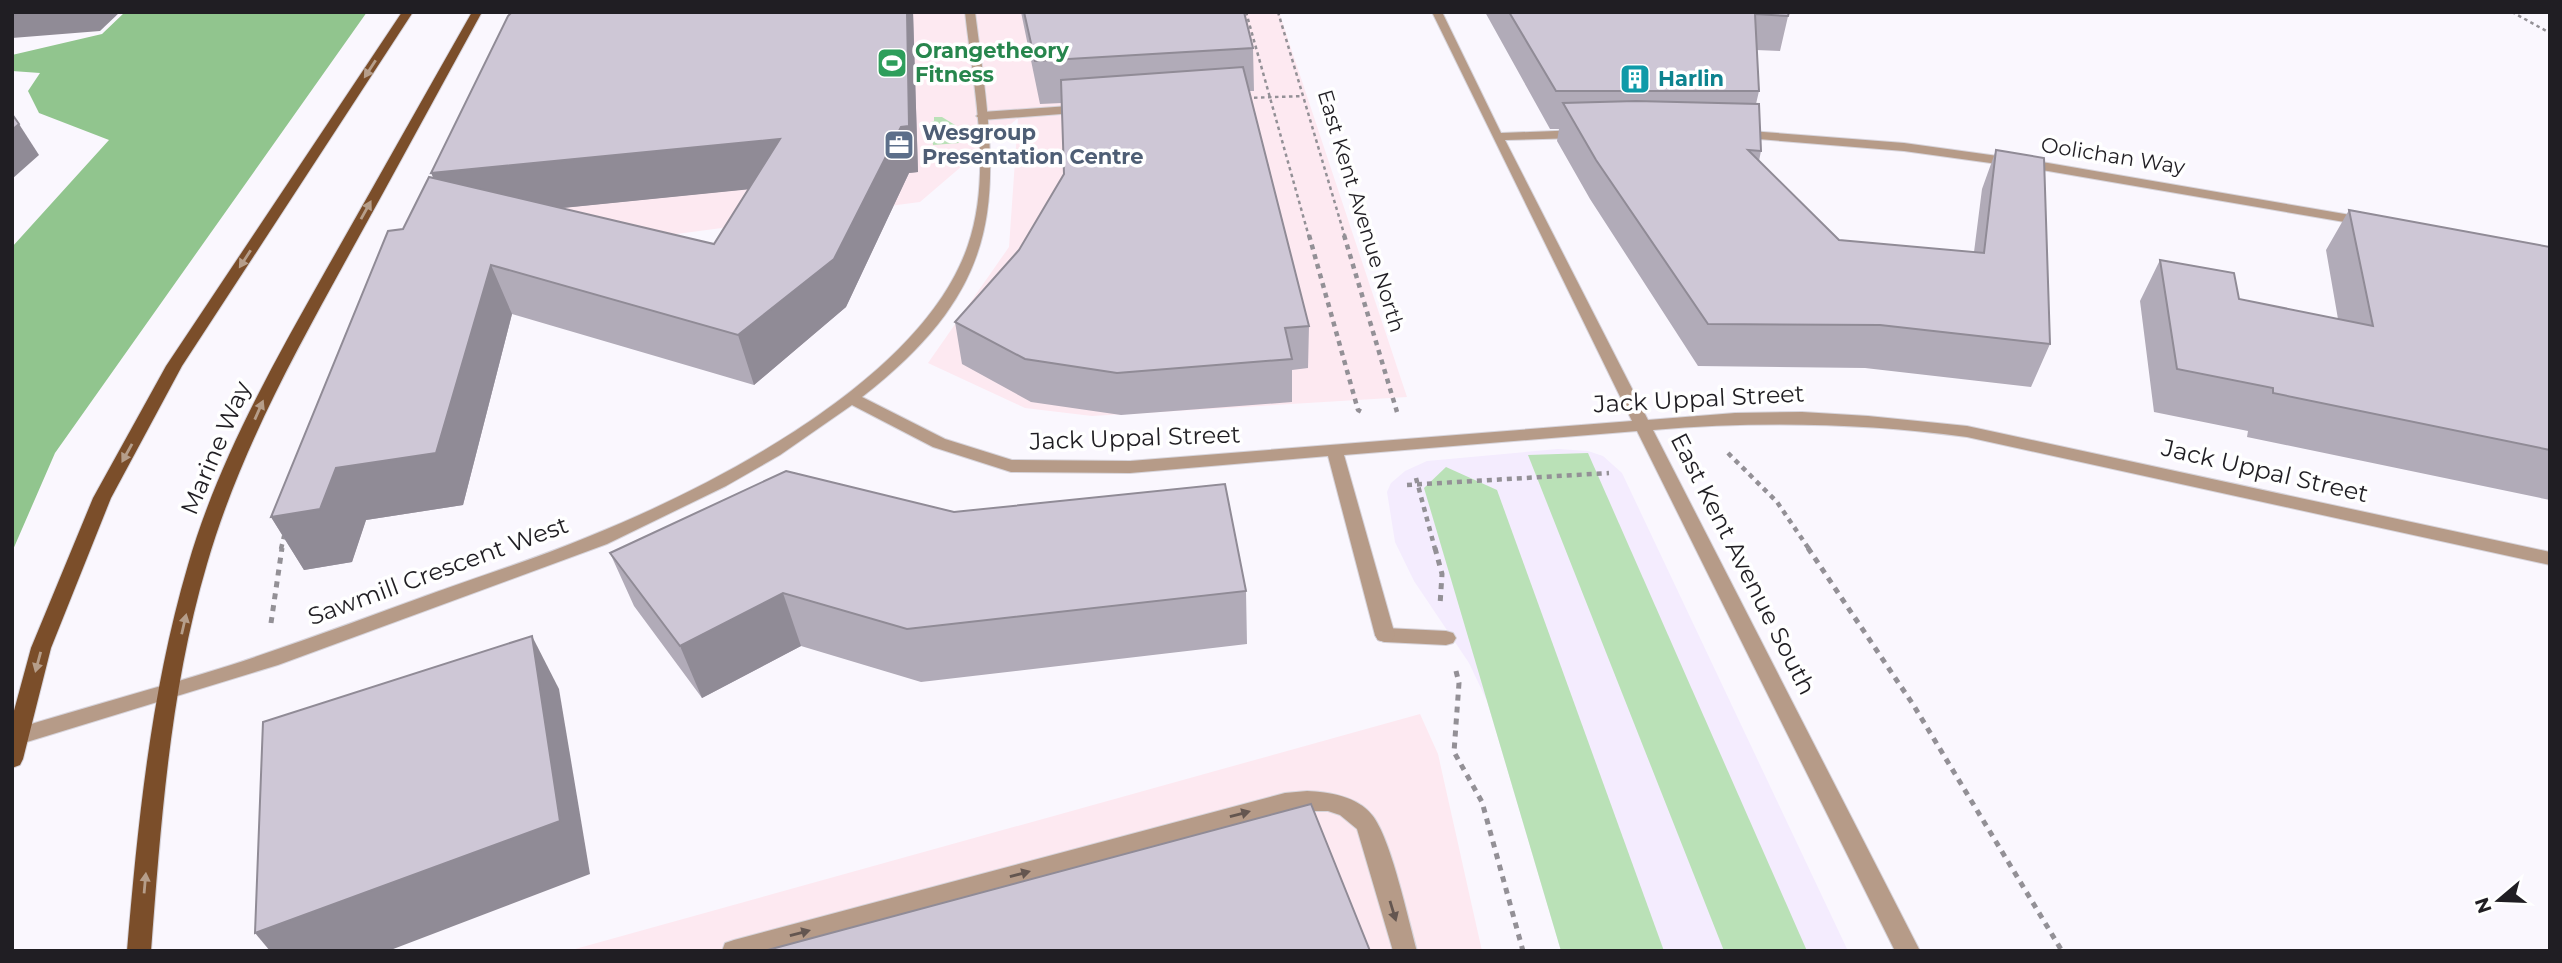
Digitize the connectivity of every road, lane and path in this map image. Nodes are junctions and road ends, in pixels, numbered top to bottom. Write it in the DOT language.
graph roads {
  1 [pos="408,12"];
  2 [pos="477,12"];
  3 [pos="970,12"];
  4 [pos="1246,12"];
  5 [pos="1278,12"];
  6 [pos="1437,12"];
  7 [pos="2512,12"];
  8 [pos="2550,33"];
  9 [pos="1303,96"];
  10 [pos="1270,97"];
  11 [pos="1247,98"];
  12 [pos="1098,108"];
  13 [pos="982,116"];
  14 [pos="1589,133"];
  15 [pos="1717,134"];
  16 [pos="1497,136"];
  17 [pos="2377,223"];
  18 [pos="852,399"];
  19 [pos="1368,415"];
  20 [pos="1398,415"];
  21 [pos="1645,427"];
  22 [pos="1335,452"];
  23 [pos="1727,452"];
  24 [pos="1414,468"];
  25 [pos="1609,473"];
  26 [pos="1418,484"];
  27 [pos="1407,485"];
  28 [pos="287,523"];
  29 [pos="2550,559"];
  30 [pos="271,623"];
  31 [pos="1446,638"];
  32 [pos="168,691"];
  33 [pos="17,737"];
  34 [pos="12,759"];
  35 [pos="139,951"];
  36 [pos="734,951"];
  37 [pos="1405,951"];
  38 [pos="1523,951"];
  39 [pos="1908,951"];
  40 [pos="2062,951"];
  1 -- 33 [label="main road, one-way"];
  32 -- 2 [label="main road, Marine Way, one-way"];
  3 -- 13 [label="street, Sawmill Crescent West"];
  4 -- 10 [label="path"];
  5 -- 9 [label="path, East Kent Avenue North"];
  6 -- 16 [label="street, East Kent Avenue South"];
  7 -- 8 [label="path"];
  9 -- 10 [label="path"];
  9 -- 20 [label="path, East Kent Avenue North"];
  10 -- 11 [label="path"];
  10 -- 19 [label="path"];
  12 -- 13 [label="street"];
  13 -- 18 [label="street, Sawmill Crescent West"];
  14 -- 16 [label="street"];
  15 -- 17 [label="street, Oolichan Way"];
  16 -- 21 [label="street, East Kent Avenue South"];
  18 -- 22 [label="street, Jack Uppal Street"];
  18 -- 32 [label="street, Sawmill Crescent West"];
  21 -- 22 [label="street, Jack Uppal Street"];
  21 -- 29 [label="street, Jack Uppal Street"];
  21 -- 39 [label="street, East Kent Avenue South"];
  22 -- 31 [label="street"];
  23 -- 40 [label="path"];
  24 -- 26 [label="path"];
  25 -- 26 [label="path"];
  26 -- 27 [label="path"];
  26 -- 31 [label="path"];
  28 -- 30 [label="path"];
  31 -- 38 [label="path"];
  32 -- 33 [label="street, Sawmill Crescent West"];
  35 -- 32 [label="main road, Marine Way, one-way"];
  33 -- 34 [label="main road"];
  36 -- 37 [label="street, one-way"];
}
